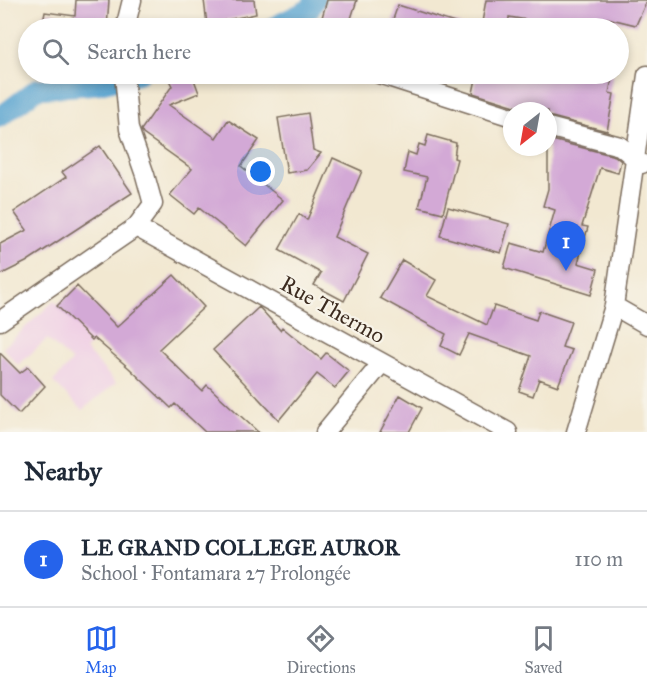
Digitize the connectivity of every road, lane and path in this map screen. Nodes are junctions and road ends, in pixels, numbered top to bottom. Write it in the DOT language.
graph roads {
  1 [pos="132,0"];
  2 [pos="128,18"];
  3 [pos="647,75"];
  4 [pos="125,84"];
  5 [pos="410,84"];
  6 [pos="503,114"];
  7 [pos="557,129"];
  8 [pos="641,164"];
  9 [pos="136,227"];
  10 [pos="614,306"];
  11 [pos="0,321"];
  12 [pos="647,325"];
  13 [pos="381,364"];
  14 [pos="325,432"];
  15 [pos="508,432"];
  16 [pos="576,432"];
  1 -- 2 [label="street"];
  3 -- 8 [label="street"];
  4 -- 9 [label="street"];
  5 -- 6 [label="street"];
  7 -- 8 [label="street"];
  8 -- 10 [label="street"];
  9 -- 11 [label="street"];
  9 -- 13 [label="street, Rue Thermo"];
  10 -- 12 [label="street"];
  10 -- 16 [label="street"];
  13 -- 14 [label="street"];
  13 -- 15 [label="street, Rue Thermo"];
}
